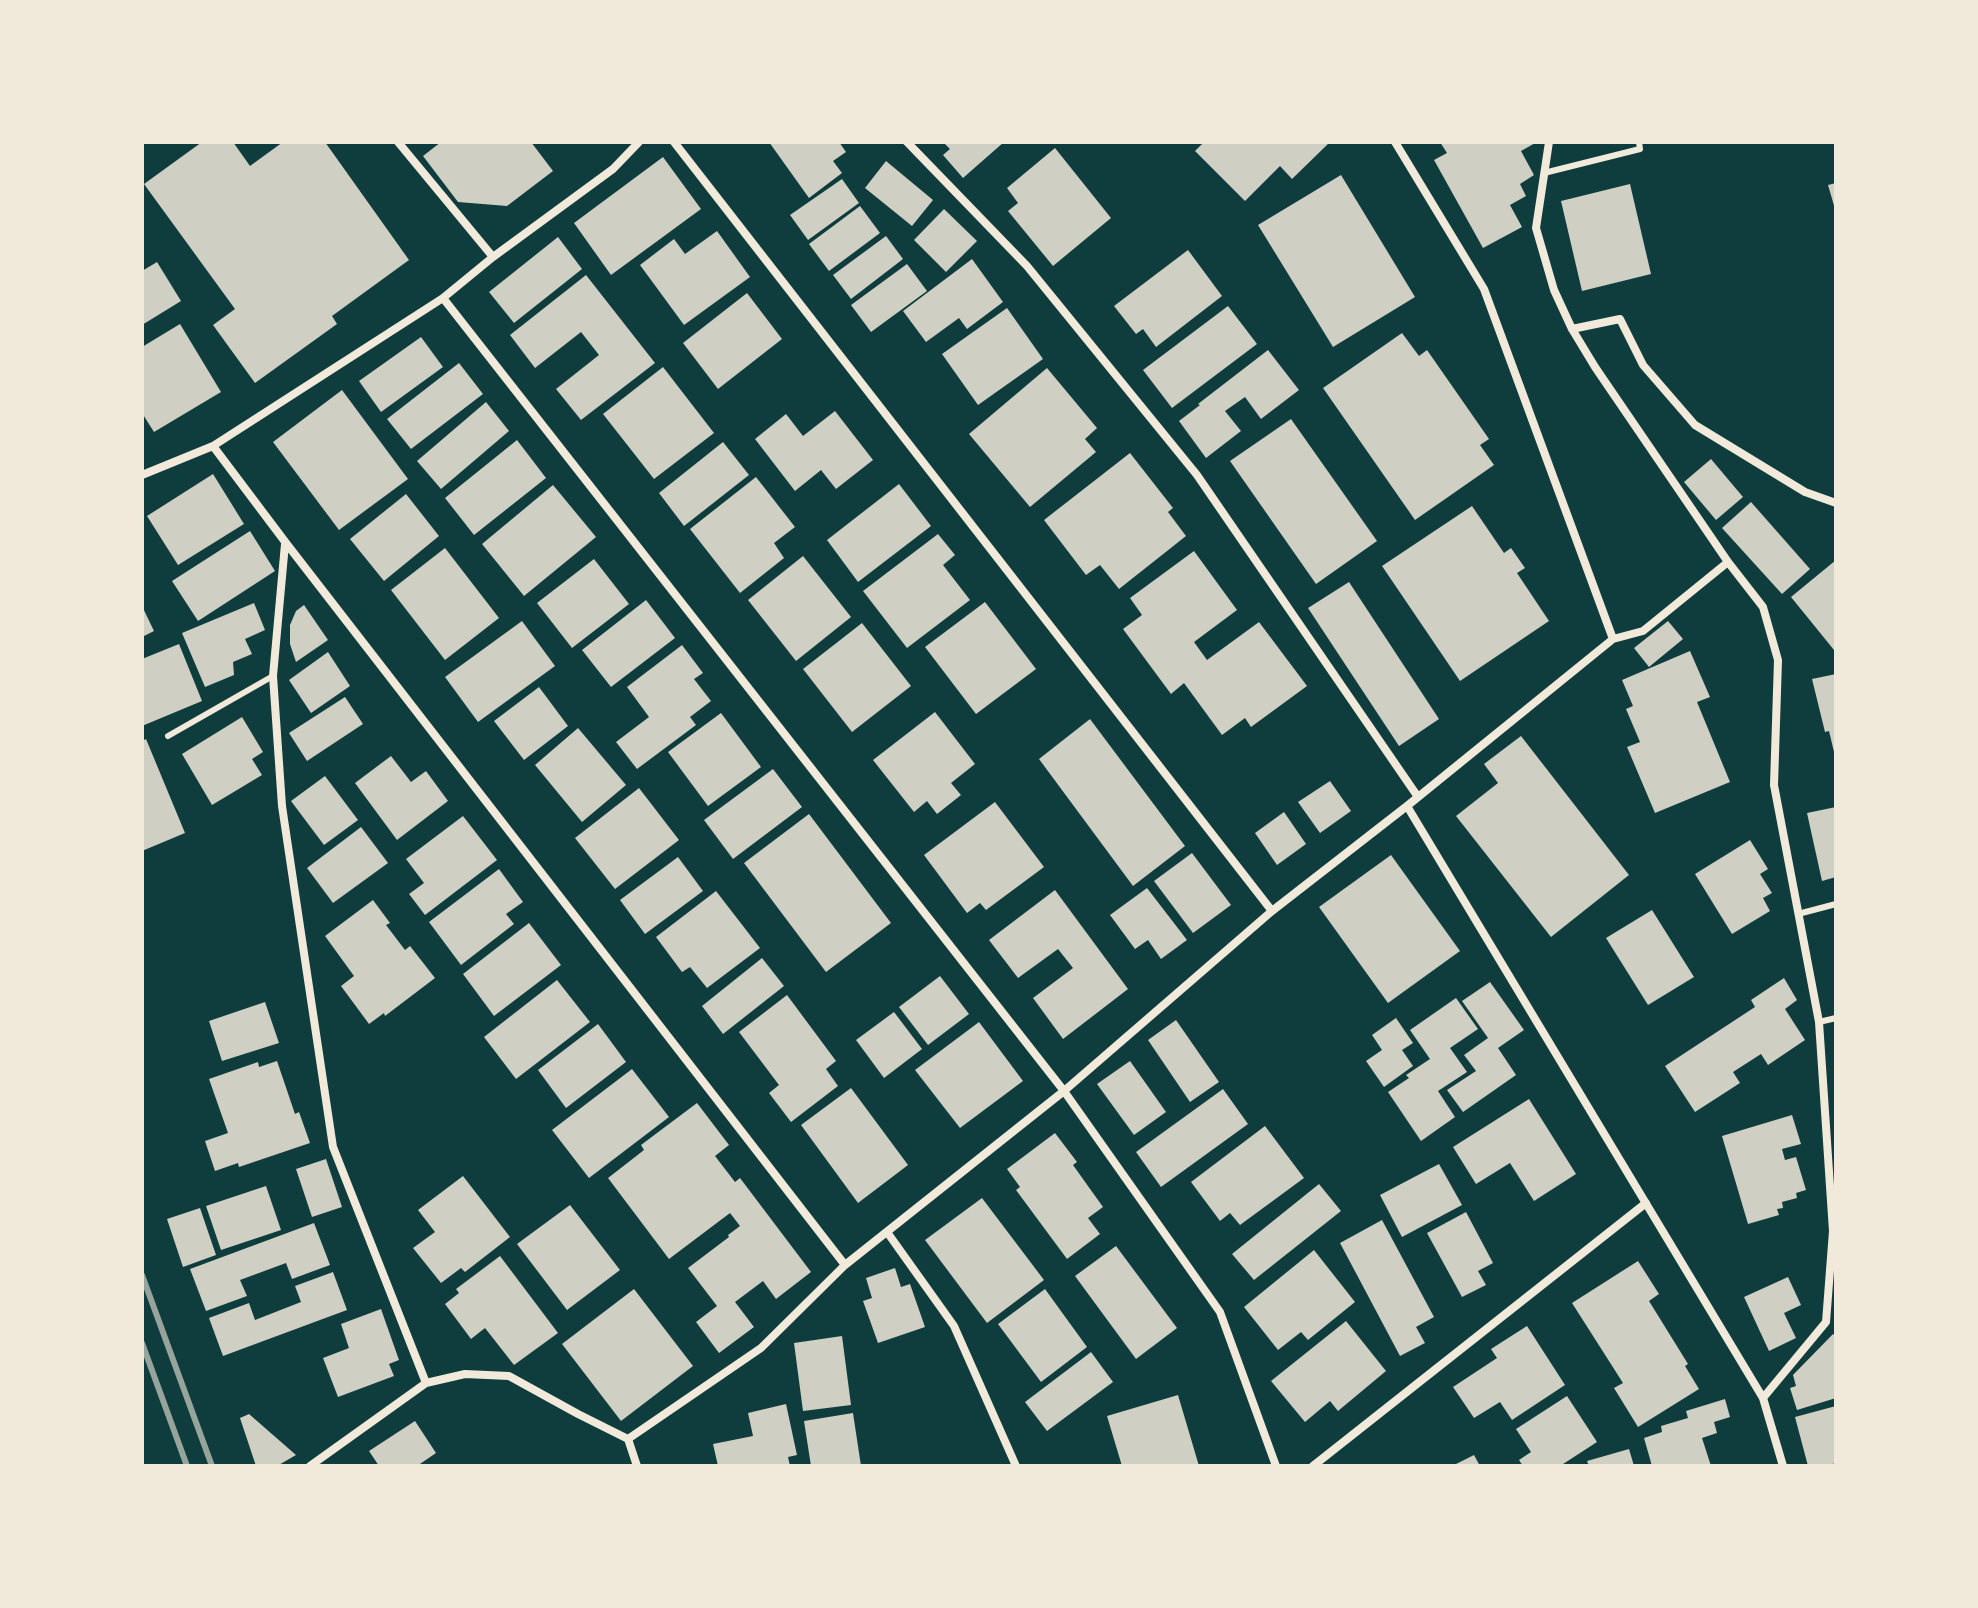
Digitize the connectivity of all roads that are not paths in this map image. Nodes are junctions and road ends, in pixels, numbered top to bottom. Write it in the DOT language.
graph roads {
  1 [pos="398,142"];
  2 [pos="639,142"];
  3 [pos="674,142"];
  4 [pos="907,142"];
  5 [pos="1395,142"];
  6 [pos="1549,142"];
  7 [pos="1639,142"];
  8 [pos="1544,173"];
  9 [pos="493,257"];
  10 [pos="443,298"];
  11 [pos="1572,329"];
  12 [pos="213,446"];
  13 [pos="142,475"];
  14 [pos="1836,503"];
  15 [pos="286,543"];
  16 [pos="1728,562"];
  17 [pos="1613,639"];
  18 [pos="273,676"];
  19 [pos="168,736"];
  20 [pos="1418,797"];
  21 [pos="1407,806"];
  22 [pos="1836,904"];
  23 [pos="1272,911"];
  24 [pos="1798,914"];
  25 [pos="1836,1018"];
  26 [pos="1819,1022"];
  27 [pos="1064,1091"];
  28 [pos="1646,1203"];
  29 [pos="1834,1230"];
  30 [pos="887,1232"];
  31 [pos="845,1265"];
  32 [pos="426,1383"];
  33 [pos="1763,1398"];
  34 [pos="628,1439"];
  35 [pos="310,1466"];
  36 [pos="637,1466"];
  37 [pos="1016,1466"];
  38 [pos="1276,1466"];
  39 [pos="1313,1466"];
  40 [pos="1783,1466"];
  1 -- 9 [label="street"];
  2 -- 9 [label="street"];
  3 -- 23 [label="street"];
  4 -- 20 [label="street"];
  5 -- 17 [label="street"];
  6 -- 8 [label="street"];
  7 -- 8 [label="lane"];
  8 -- 11 [label="street"];
  9 -- 10 [label="street"];
  10 -- 12 [label="street"];
  10 -- 27 [label="street"];
  11 -- 14 [label="street"];
  11 -- 16 [label="street"];
  12 -- 13 [label="street"];
  12 -- 15 [label="street"];
  15 -- 18 [label="street"];
  15 -- 31 [label="street"];
  16 -- 17 [label="street"];
  16 -- 24 [label="street"];
  17 -- 20 [label="street"];
  18 -- 19 [label="lane"];
  18 -- 32 [label="street"];
  20 -- 21 [label="street"];
  21 -- 23 [label="street"];
  21 -- 28 [label="street"];
  22 -- 24 [label="lane"];
  23 -- 27 [label="street"];
  24 -- 26 [label="street"];
  25 -- 26 [label="lane"];
  26 -- 29 [label="street"];
  27 -- 30 [label="street"];
  27 -- 38 [label="street"];
  28 -- 33 [label="street"];
  28 -- 39 [label="street"];
  29 -- 33 [label="street"];
  30 -- 31 [label="street"];
  30 -- 37 [label="street"];
  31 -- 34 [label="street"];
  32 -- 34 [label="street"];
  32 -- 35 [label="street"];
  33 -- 40 [label="street"];
  34 -- 36 [label="street"];
}
